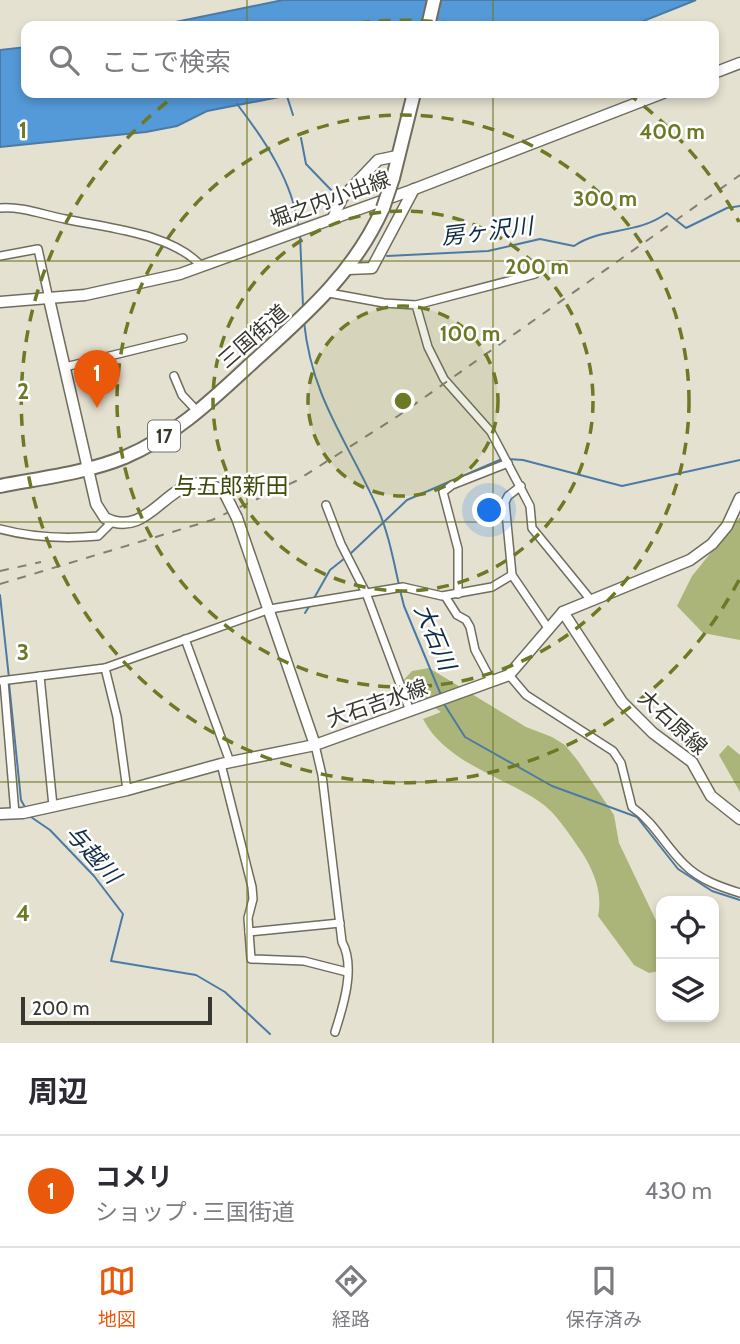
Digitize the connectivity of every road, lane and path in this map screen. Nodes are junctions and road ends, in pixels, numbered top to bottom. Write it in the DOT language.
graph roads {
  1 [pos="434,0"];
  2 [pos="429,21"];
  3 [pos="740,64"];
  4 [pos="719,71"];
  5 [pos="413,98"];
  6 [pos="650,98"];
  7 [pos="397,156"];
  8 [pos="412,190"];
  9 [pos="0,208"];
  10 [pos="333,218"];
  11 [pos="0,256"];
  12 [pos="202,267"];
  13 [pos="348,269"];
  14 [pos="535,274"];
  15 [pos="328,293"];
  16 [pos="49,299"];
  17 [pos="0,302"];
  18 [pos="416,305"];
  19 [pos="183,338"];
  20 [pos="65,367"];
  21 [pos="174,376"];
  22 [pos="198,412"];
  23 [pos="508,463"];
  24 [pos="89,468"];
  25 [pos="0,486"];
  26 [pos="521,486"];
  27 [pos="740,498"];
  28 [pos="326,505"];
  29 [pos="111,522"];
  30 [pos="0,529"];
  31 [pos="512,575"];
  32 [pos="366,593"];
  33 [pos="458,594"];
  34 [pos="445,596"];
  35 [pos="590,599"];
  36 [pos="270,609"];
  37 [pos="563,612"];
  38 [pos="548,628"];
  39 [pos="185,639"];
  40 [pos="105,668"];
  41 [pos="509,675"];
  42 [pos="40,676"];
  43 [pos="2,681"];
  44 [pos="492,682"];
  45 [pos="410,711"];
  46 [pos="315,745"];
  47 [pos="225,763"];
  48 [pos="127,790"];
  49 [pos="53,806"];
  50 [pos="0,814"];
  51 [pos="15,814"];
  52 [pos="740,819"];
  53 [pos="740,893"];
  54 [pos="340,923"];
  55 [pos="249,932"];
  56 [pos="347,972"];
  57 [pos="335,1032"];
  1 -- 2 [label="highway"];
  3 -- 4 [label="main road"];
  5 -- 7 [label="highway, 三国街道 / 17"];
  6 -- 8 [label="main road, 堀之内小出線"];
  7 -- 10 [label="main road"];
  7 -- 13 [label="highway, 三国街道 / 17, bridge"];
  8 -- 10 [label="main road, 堀之内小出線"];
  8 -- 13 [label="main road"];
  9 -- 12 [label="street"];
  10 -- 12 [label="main road, 堀之内小出線"];
  11 -- 16 [label="street"];
  12 -- 16 [label="main road, 堀之内小出線"];
  13 -- 15 [label="highway, 三国街道 / 17"];
  14 -- 18 [label="street"];
  15 -- 18 [label="street"];
  15 -- 22 [label="highway, 三国街道 / 17"];
  16 -- 17 [label="main road, 堀之内小出線"];
  16 -- 20 [label="main road"];
  18 -- 23 [label="street"];
  19 -- 20 [label="street"];
  20 -- 24 [label="main road"];
  21 -- 22 [label="street"];
  22 -- 24 [label="highway, 三国街道 / 17"];
  23 -- 26 [label="street"];
  23 -- 33 [label="street"];
  24 -- 25 [label="highway, 三国街道 / 17"];
  24 -- 29 [label="main road"];
  26 -- 31 [label="street"];
  26 -- 35 [label="street"];
  27 -- 35 [label="main road, 大石吉水線"];
  28 -- 32 [label="street"];
  29 -- 30 [label="street"];
  29 -- 36 [label="main road, bridge"];
  31 -- 33 [label="street"];
  31 -- 38 [label="street"];
  32 -- 34 [label="street"];
  32 -- 36 [label="street"];
  32 -- 45 [label="street"];
  33 -- 34 [label="street"];
  34 -- 44 [label="street"];
  35 -- 37 [label="main road, 大石吉水線"];
  36 -- 39 [label="street"];
  36 -- 46 [label="main road"];
  37 -- 38 [label="main road, 大石吉水線"];
  37 -- 52 [label="main road, 大石原線"];
  38 -- 41 [label="main road, 大石吉水線"];
  39 -- 40 [label="street"];
  39 -- 47 [label="street"];
  40 -- 42 [label="street"];
  40 -- 48 [label="street"];
  41 -- 44 [label="main road, 大石吉水線"];
  41 -- 53 [label="street"];
  42 -- 43 [label="street"];
  42 -- 49 [label="street"];
  43 -- 51 [label="street"];
  44 -- 45 [label="main road, 大石吉水線"];
  45 -- 46 [label="main road, 大石吉水線"];
  46 -- 47 [label="main road, 大石吉水線"];
  46 -- 54 [label="street"];
  47 -- 48 [label="main road, 大石吉水線"];
  47 -- 55 [label="street"];
  48 -- 49 [label="main road, 大石吉水線"];
  49 -- 51 [label="main road, 大石吉水線"];
  50 -- 51 [label="main road, 大石吉水線"];
  54 -- 55 [label="street"];
  54 -- 56 [label="street"];
  55 -- 56 [label="street"];
  56 -- 57 [label="street"];
}
